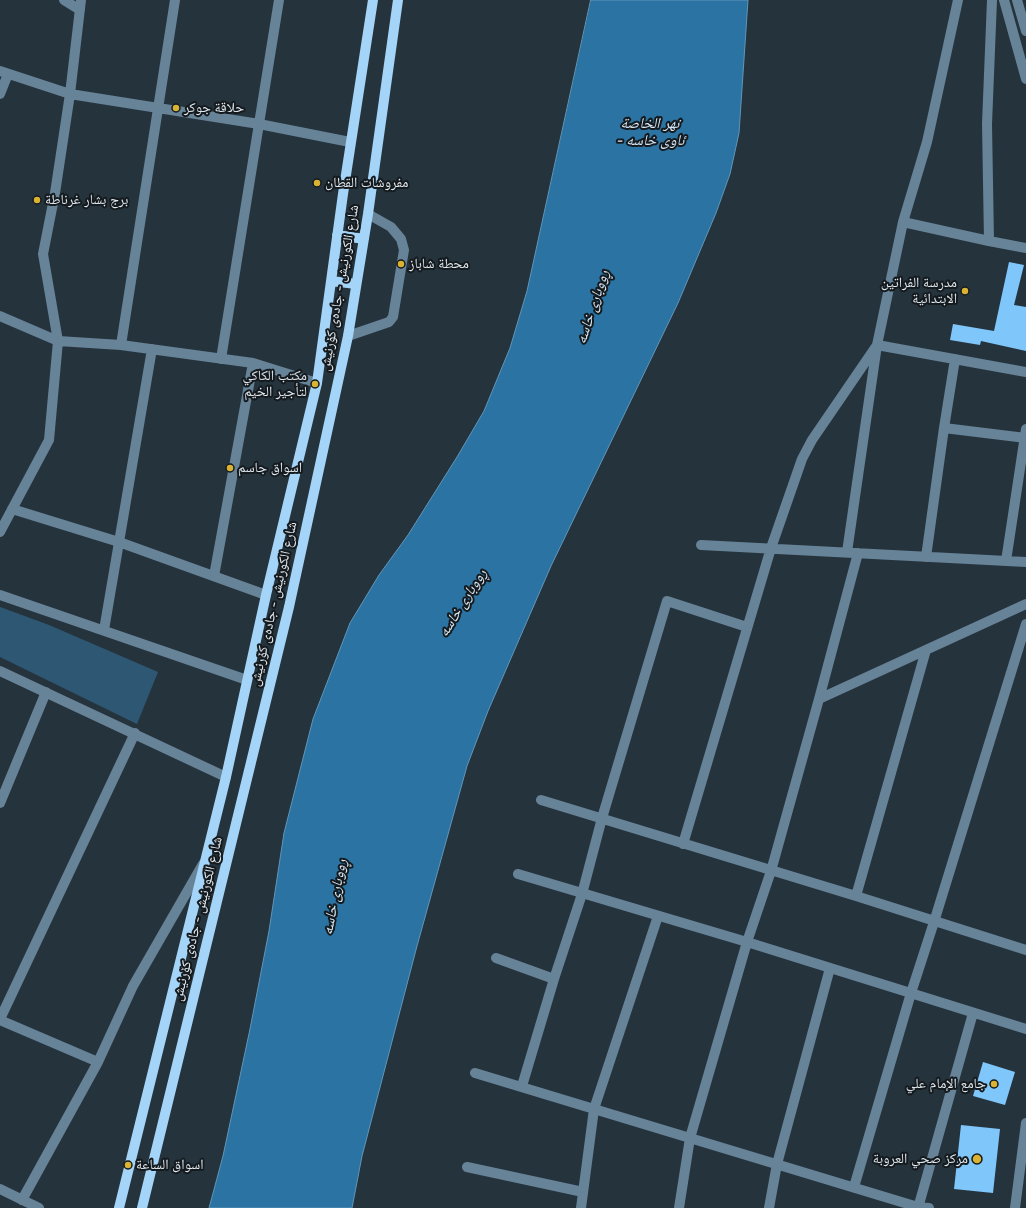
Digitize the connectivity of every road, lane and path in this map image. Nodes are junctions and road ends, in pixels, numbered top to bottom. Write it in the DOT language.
graph roads {
  1 [pos="64,0"];
  2 [pos="175,0"];
  3 [pos="279,0"];
  4 [pos="372,0"];
  5 [pos="398,0"];
  6 [pos="958,0"];
  7 [pos="992,0"];
  8 [pos="1004,0"];
  9 [pos="1021,4"];
  10 [pos="80,5"];
  11 [pos="1026,31"];
  12 [pos="4,72"];
  13 [pos="1026,79"];
  14 [pos="0,94"];
  15 [pos="70,94"];
  16 [pos="157,107"];
  17 [pos="259,124"];
  18 [pos="350,142"];
  19 [pos="368,214"];
  20 [pos="903,222"];
  21 [pos="337,235"];
  22 [pos="364,239"];
  23 [pos="989,241"];
  24 [pos="1026,248"];
  25 [pos="331,281"];
  26 [pos="356,284"];
  27 [pos="0,316"];
  28 [pos="348,336"];
  29 [pos="58,341"];
  30 [pos="121,345"];
  31 [pos="877,345"];
  32 [pos="152,349"];
  33 [pos="221,359"];
  34 [pos="955,359"];
  35 [pos="253,363"];
  36 [pos="1026,372"];
  37 [pos="317,383"];
  38 [pos="944,428"];
  39 [pos="1026,435"];
  40 [pos="12,509"];
  41 [pos="0,532"];
  42 [pos="119,542"];
  43 [pos="701,544"];
  44 [pos="771,548"];
  45 [pos="847,552"];
  46 [pos="858,553"];
  47 [pos="926,557"];
  48 [pos="1006,561"];
  49 [pos="1026,562"];
  50 [pos="214,576"];
  51 [pos="0,595"];
  52 [pos="266,595"];
  53 [pos="1026,604"];
  54 [pos="1026,624"];
  55 [pos="747,627"];
  56 [pos="104,630"];
  57 [pos="926,650"];
  58 [pos="0,670"];
  59 [pos="247,680"];
  60 [pos="46,692"];
  61 [pos="819,699"];
  62 [pos="135,733"];
  63 [pos="226,777"];
  64 [pos="541,800"];
  65 [pos="0,803"];
  66 [pos="602,818"];
  67 [pos="683,844"];
  68 [pos="207,857"];
  69 [pos="772,871"];
  70 [pos="518,874"];
  71 [pos="582,894"];
  72 [pos="856,896"];
  73 [pos="658,916"];
  74 [pos="934,922"];
  75 [pos="748,942"];
  76 [pos="1026,950"];
  77 [pos="496,958"];
  78 [pos="830,968"];
  79 [pos="554,979"];
  80 [pos="911,993"];
  81 [pos="4,1003"];
  82 [pos="973,1013"];
  83 [pos="0,1020"];
  84 [pos="1026,1029"];
  85 [pos="98,1062"];
  86 [pos="475,1073"];
  87 [pos="522,1086"];
  88 [pos="594,1109"];
  89 [pos="1026,1123"];
  90 [pos="690,1138"];
  91 [pos="776,1164"];
  92 [pos="467,1167"];
  93 [pos="854,1187"];
  94 [pos="0,1189"];
  95 [pos="583,1192"];
  96 [pos="22,1200"];
  97 [pos="918,1207"];
  98 [pos="39,1208"];
  99 [pos="120,1208"];
  100 [pos="142,1208"];
  101 [pos="581,1208"];
  102 [pos="679,1208"];
  103 [pos="769,1208"];
  104 [pos="929,1208"];
  105 [pos="1015,1208"];
  1 -- 10 [label="street"];
  2 -- 16 [label="street"];
  3 -- 17 [label="street"];
  4 -- 18 [label="main road, شارع الكورنيش - جادەی کۆرنیش"];
  5 -- 19 [label="main road, شارع الكورنيش - جادەی کۆرنیش"];
  6 -- 20 [label="street"];
  7 -- 23 [label="street"];
  8 -- 13 [label="street"];
  9 -- 11 [label="street"];
  10 -- 15 [label="street"];
  12 -- 14 [label="street"];
  12 -- 15 [label="street"];
  15 -- 16 [label="street"];
  15 -- 29 [label="street"];
  16 -- 17 [label="street"];
  16 -- 30 [label="street"];
  17 -- 18 [label="street"];
  17 -- 33 [label="street"];
  18 -- 21 [label="main road, شارع الكورنيش - جادەی کۆرنیش"];
  19 -- 22 [label="main road, شارع الكورنيش - جادەی کۆرنیش"];
  19 -- 28 [label="street"];
  20 -- 23 [label="street"];
  20 -- 31 [label="street"];
  21 -- 22 [label="main road"];
  21 -- 25 [label="main road, شارع الكورنيش - جادەی کۆرنیش"];
  22 -- 26 [label="main road, شارع الكورنيش - جادەی کۆرنیش"];
  23 -- 24 [label="street"];
  25 -- 26 [label="main road"];
  25 -- 37 [label="main road, شارع الكورنيش - جادەی کۆرنیش"];
  26 -- 28 [label="main road, شارع الكورنيش - جادەی کۆرنیش"];
  27 -- 29 [label="street"];
  28 -- 100 [label="main road, شارع الكورنيش - جادەی کۆرنیش"];
  29 -- 30 [label="street"];
  29 -- 40 [label="street"];
  30 -- 32 [label="street"];
  31 -- 34 [label="street"];
  31 -- 44 [label="street"];
  31 -- 45 [label="street"];
  32 -- 33 [label="street"];
  32 -- 42 [label="street"];
  33 -- 35 [label="street"];
  34 -- 36 [label="street"];
  34 -- 38 [label="street"];
  35 -- 37 [label="street"];
  35 -- 50 [label="street"];
  37 -- 52 [label="main road, شارع الكورنيش - جادەی کۆرنیش"];
  38 -- 39 [label="street"];
  38 -- 47 [label="street"];
  39 -- 48 [label="street"];
  40 -- 41 [label="street"];
  40 -- 42 [label="street"];
  42 -- 50 [label="street"];
  42 -- 56 [label="street"];
  43 -- 44 [label="street"];
  44 -- 45 [label="street"];
  44 -- 55 [label="street"];
  45 -- 46 [label="street"];
  46 -- 47 [label="street"];
  46 -- 61 [label="street"];
  47 -- 48 [label="street"];
  48 -- 49 [label="street"];
  50 -- 52 [label="street"];
  51 -- 56 [label="street"];
  52 -- 59 [label="main road, شارع الكورنيش - جادەی کۆرنیش"];
  53 -- 57 [label="street"];
  54 -- 74 [label="street"];
  55 -- 66 [label="street"];
  55 -- 67 [label="street"];
  56 -- 59 [label="street"];
  57 -- 61 [label="street"];
  57 -- 72 [label="street"];
  58 -- 60 [label="street"];
  59 -- 63 [label="main road, شارع الكورنيش - جادەی کۆرنیش"];
  60 -- 62 [label="street"];
  60 -- 65 [label="street"];
  61 -- 69 [label="street"];
  62 -- 63 [label="street"];
  62 -- 81 [label="street"];
  63 -- 68 [label="main road, شارع الكورنيش - جادەی کۆرنیش"];
  64 -- 66 [label="street"];
  66 -- 67 [label="street"];
  66 -- 71 [label="street"];
  67 -- 69 [label="street"];
  68 -- 85 [label="street"];
  68 -- 99 [label="main road, شارع الكورنيش - جادەی کۆرنیش"];
  69 -- 72 [label="street"];
  69 -- 75 [label="street"];
  70 -- 71 [label="street"];
  71 -- 73 [label="street"];
  71 -- 79 [label="street"];
  72 -- 74 [label="street"];
  73 -- 75 [label="street"];
  73 -- 88 [label="street"];
  74 -- 76 [label="street"];
  74 -- 80 [label="street"];
  75 -- 78 [label="street"];
  75 -- 90 [label="street"];
  77 -- 79 [label="street"];
  78 -- 80 [label="street"];
  78 -- 91 [label="street"];
  79 -- 87 [label="street"];
  80 -- 82 [label="street"];
  80 -- 93 [label="street"];
  81 -- 83 [label="street"];
  82 -- 84 [label="street"];
  82 -- 97 [label="street"];
  83 -- 85 [label="street"];
  85 -- 96 [label="street"];
  86 -- 87 [label="street"];
  87 -- 88 [label="street"];
  88 -- 90 [label="street"];
  88 -- 95 [label="street"];
  89 -- 105 [label="street"];
  90 -- 91 [label="street"];
  90 -- 102 [label="street"];
  91 -- 93 [label="street"];
  91 -- 103 [label="street"];
  92 -- 95 [label="street"];
  93 -- 97 [label="street"];
  94 -- 96 [label="street"];
  95 -- 101 [label="street"];
  96 -- 98 [label="street"];
  97 -- 104 [label="street"];
}
